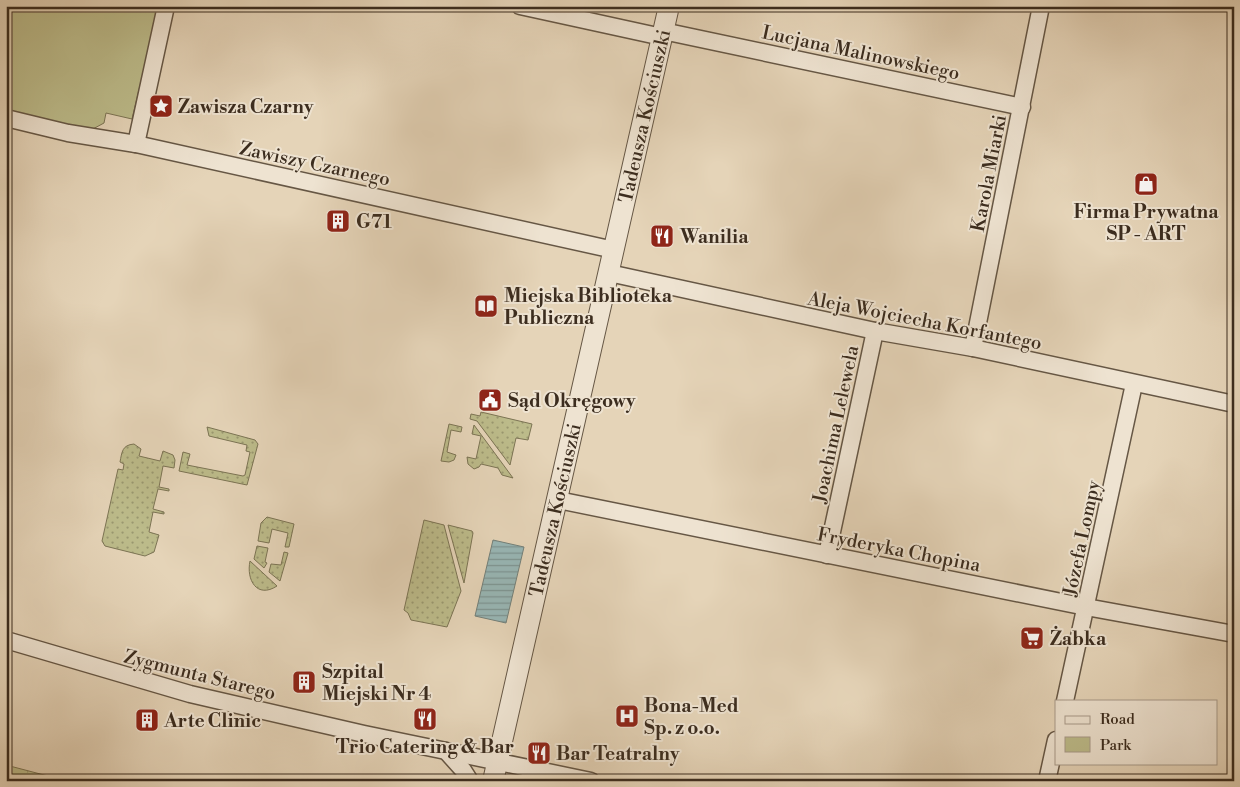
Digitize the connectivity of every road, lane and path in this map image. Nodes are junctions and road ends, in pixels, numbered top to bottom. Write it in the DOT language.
graph roads {
  1 [pos="166,6"];
  2 [pos="520,6"];
  3 [pos="669,6"];
  4 [pos="1041,6"];
  5 [pos="663,34"];
  6 [pos="1022,106"];
  7 [pos="6,118"];
  8 [pos="136,144"];
  9 [pos="614,250"];
  10 [pos="609,273"];
  11 [pos="875,331"];
  12 [pos="973,348"];
  13 [pos="1134,384"];
  14 [pos="1234,404"];
  15 [pos="558,500"];
  16 [pos="827,555"];
  17 [pos="1086,607"];
  18 [pos="1234,634"];
  19 [pos="6,640"];
  20 [pos="1065,700"];
  21 [pos="1055,745"];
  22 [pos="446,751"];
  23 [pos="495,772"];
  24 [pos="470,781"];
  25 [pos="591,781"];
  26 [pos="1047,781"];
  1 -- 8 [label="street"];
  2 -- 5 [label="street, Lucjana Malinowskiego"];
  3 -- 5 [label="street, Tadeusza Kościuszki"];
  4 -- 6 [label="street, Karola Miarki"];
  5 -- 6 [label="street, Lucjana Malinowskiego"];
  5 -- 9 [label="street, Tadeusza Kościuszki"];
  6 -- 12 [label="street, Karola Miarki"];
  7 -- 8 [label="street, Zawiszy Czarnego"];
  8 -- 9 [label="street, Zawiszy Czarnego"];
  9 -- 10 [label="street, Tadeusza Kościuszki"];
  10 -- 11 [label="street, Aleja Wojciecha Korfantego"];
  10 -- 15 [label="street, Tadeusza Kościuszki"];
  11 -- 12 [label="street, Aleja Wojciecha Korfantego"];
  11 -- 16 [label="street, Joachima Lelewela"];
  12 -- 13 [label="street, Aleja Wojciecha Korfantego"];
  13 -- 14 [label="street, Aleja Wojciecha Korfantego"];
  13 -- 17 [label="street, Józefa Lompy"];
  15 -- 16 [label="street, Fryderyka Chopina"];
  15 -- 23 [label="street, Tadeusza Kościuszki"];
  16 -- 17 [label="street, Fryderyka Chopina"];
  17 -- 18 [label="street, Fryderyka Chopina"];
  17 -- 20 [label="street, Józefa Lompy"];
  19 -- 22 [label="street, Zygmunta Starego"];
  21 -- 26 [label="street"];
  22 -- 23 [label="street, Zygmunta Starego"];
  22 -- 24 [label="street"];
  23 -- 25 [label="street, Zygmunta Starego"];
}
